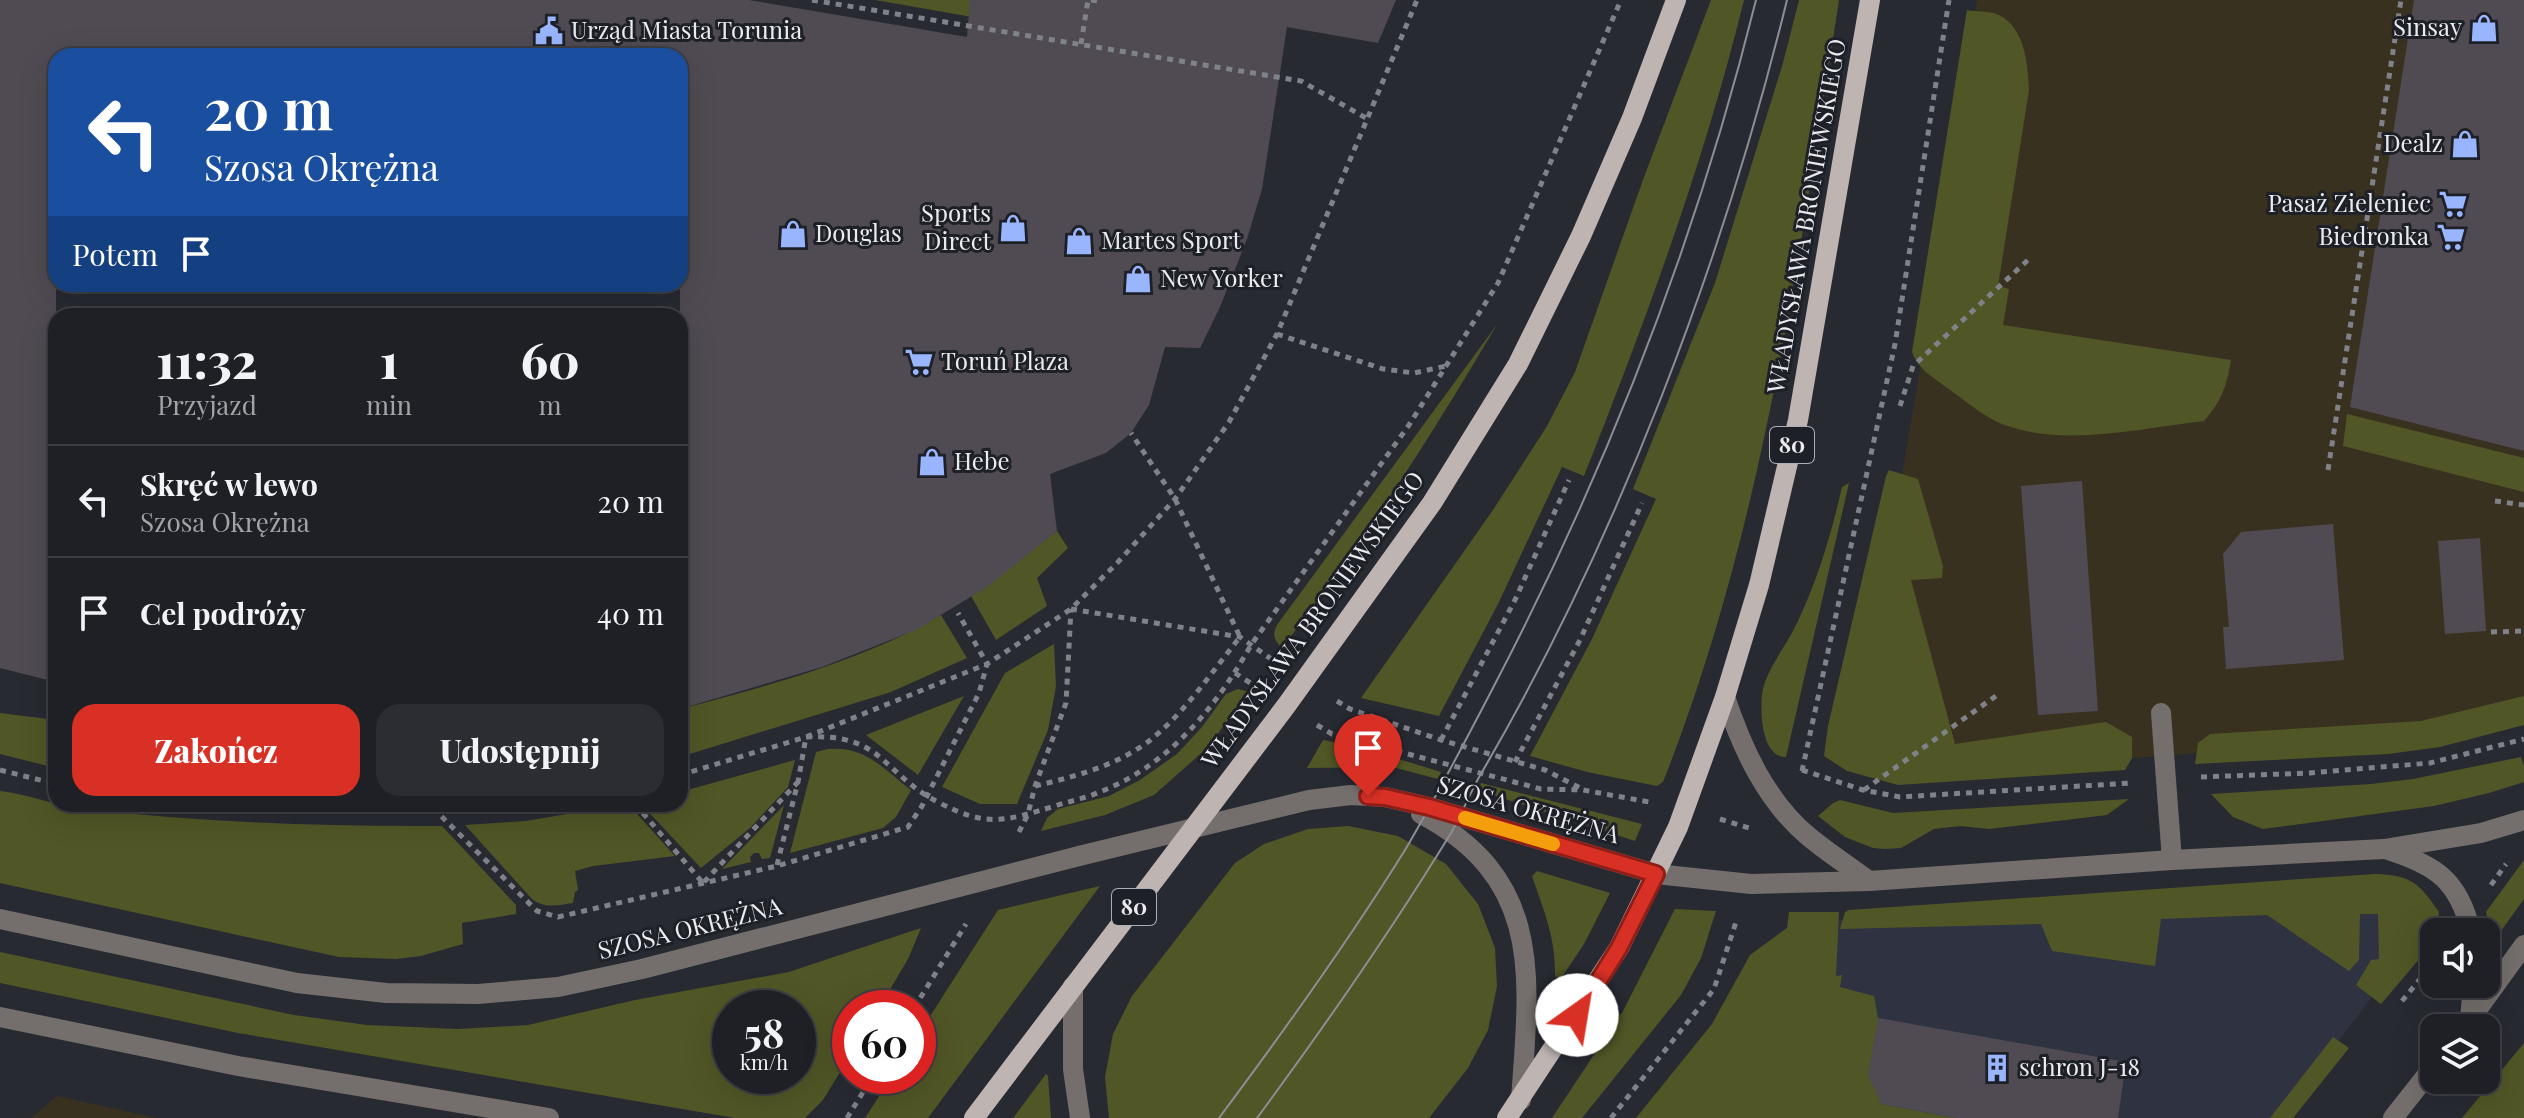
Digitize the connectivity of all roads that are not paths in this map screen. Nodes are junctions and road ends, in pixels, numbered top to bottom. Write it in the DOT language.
graph roads {
  1 [pos="1676,0"];
  2 [pos="1870,0"];
  3 [pos="1725,697"];
  4 [pos="2161,713"];
  5 [pos="1385,797"];
  6 [pos="2524,820"];
  7 [pos="1194,828"];
  8 [pos="2384,849"];
  9 [pos="2172,860"];
  10 [pos="1656,874"];
  11 [pos="1869,881"];
  12 [pos="2468,918"];
  13 [pos="0,919"];
  14 [pos="2524,945"];
  15 [pos="1073,986"];
  16 [pos="2474,1014"];
  17 [pos="0,1017"];
  18 [pos="2420,1084"];
  19 [pos="1521,1100"];
  20 [pos="549,1118"];
  21 [pos="974,1118"];
  22 [pos="1080,1118"];
  23 [pos="1507,1118"];
  24 [pos="2393,1118"];
  1 -- 7 [label="main road, WŁADYSŁAWA BRONIEWSKIEGO / 80"];
  2 -- 3 [label="main road, WŁADYSŁAWA BRONIEWSKIEGO / 80"];
  3 -- 10 [label="main road, WŁADYSŁAWA BRONIEWSKIEGO / 80"];
  3 -- 11 [label="street"];
  4 -- 9 [label="street"];
  5 -- 7 [label="street, SZOSA OKRĘŻNA"];
  5 -- 10 [label="street, SZOSA OKRĘŻNA"];
  5 -- 19 [label="street, SZOSA OKRĘŻNA"];
  6 -- 8 [label="street, SZOSA OKRĘŻNA"];
  7 -- 13 [label="street, SZOSA OKRĘŻNA"];
  7 -- 15 [label="main road, WŁADYSŁAWA BRONIEWSKIEGO / 80"];
  8 -- 9 [label="street, SZOSA OKRĘŻNA"];
  8 -- 12 [label="street"];
  9 -- 11 [label="street, SZOSA OKRĘŻNA"];
  10 -- 11 [label="street, SZOSA OKRĘŻNA"];
  10 -- 19 [label="main road, WŁADYSŁAWA BRONIEWSKIEGO / 80"];
  14 -- 16 [label="street"];
  15 -- 21 [label="main road, 80"];
  15 -- 22 [label="street"];
  17 -- 20 [label="street"];
  18 -- 24 [label="street"];
  19 -- 23 [label="main road, 80"];
}
